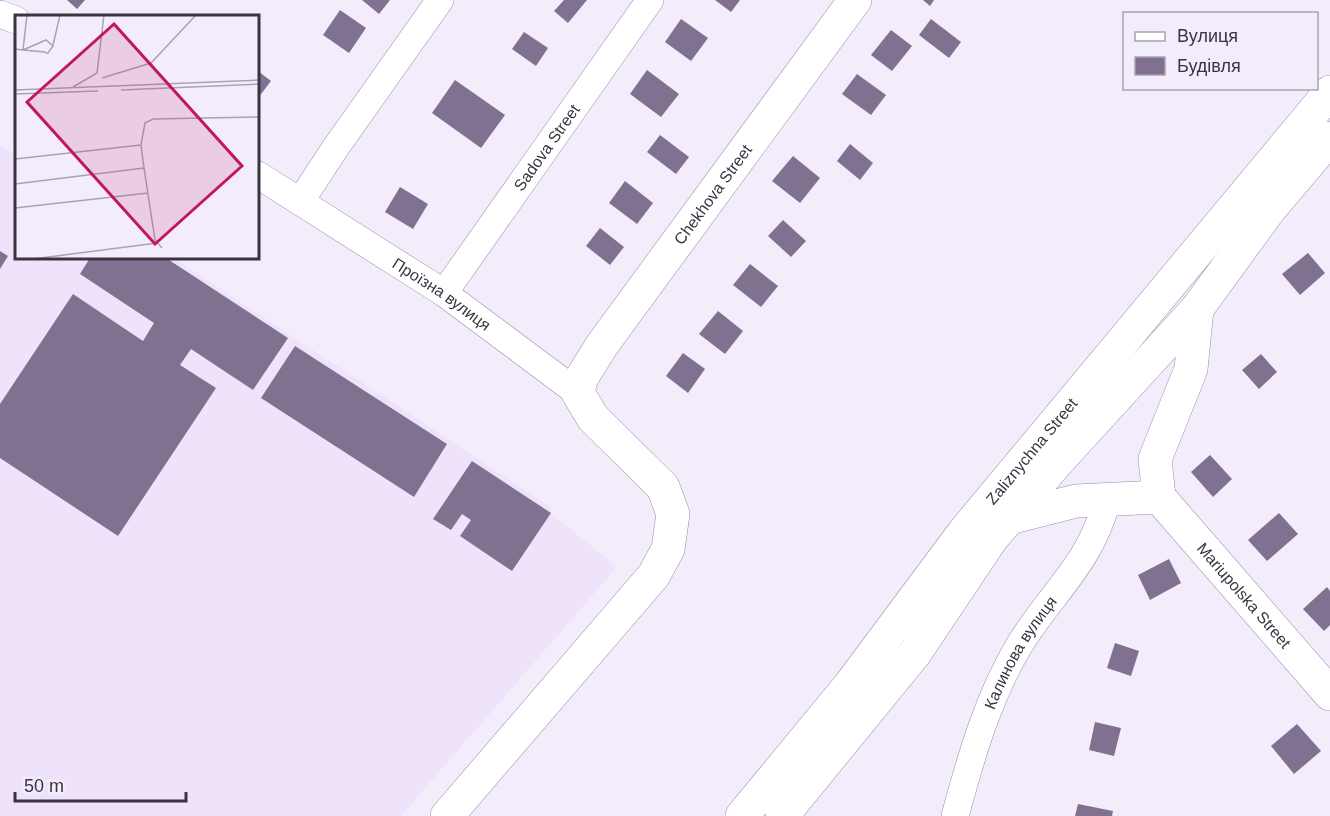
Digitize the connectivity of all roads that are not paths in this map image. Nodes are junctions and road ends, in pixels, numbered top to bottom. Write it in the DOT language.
graph roads {
  1 [pos="440,0"];
  2 [pos="650,0"];
  3 [pos="855,0"];
  4 [pos="0,14"];
  5 [pos="15,20"];
  6 [pos="1330,92"];
  7 [pos="1330,138"];
  8 [pos="260,176"];
  9 [pos="300,202"];
  10 [pos="444,293"];
  11 [pos="1197,309"];
  12 [pos="578,393"];
  13 [pos="1159,496"];
  14 [pos="1107,500"];
  15 [pos="1009,518"];
  16 [pos="1330,694"];
  17 [pos="447,816"];
  18 [pos="742,816"];
  19 [pos="782,816"];
  20 [pos="955,816"];
  1 -- 9 [label="street"];
  2 -- 10 [label="street, Sadova Street"];
  3 -- 12 [label="main road, Chekhova Street"];
  4 -- 5 [label="street"];
  6 -- 18 [label="main road, Zaliznychna Street"];
  7 -- 11 [label="main road, Zaliznychna Street"];
  8 -- 9 [label="street, Проїзна вулиця"];
  9 -- 10 [label="street, Проїзна вулиця"];
  10 -- 12 [label="street, Проїзна вулиця"];
  11 -- 13 [label="main road"];
  11 -- 15 [label="main road, Zaliznychna Street"];
  12 -- 17 [label="main road"];
  13 -- 14 [label="main road"];
  13 -- 16 [label="main road, Mariupolska Street"];
  14 -- 15 [label="main road"];
  14 -- 20 [label="street, Калинова вулиця"];
  15 -- 19 [label="main road, Zaliznychna Street"];
}
